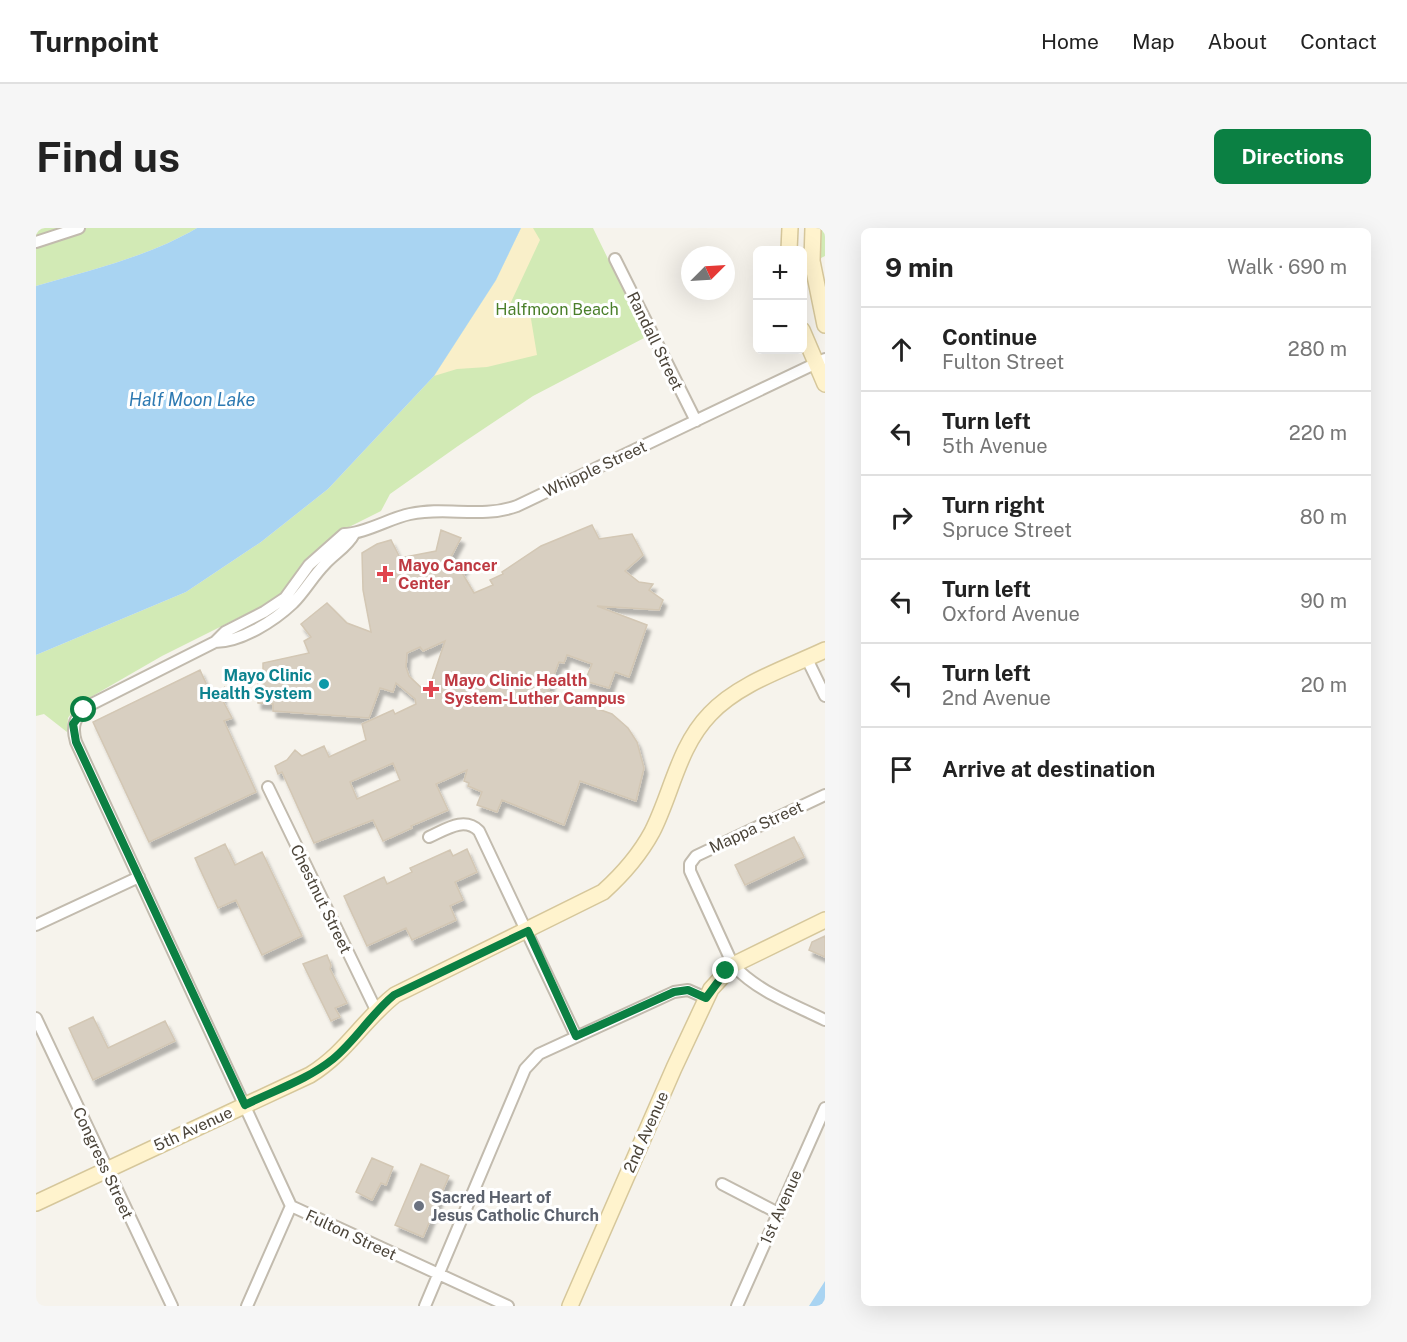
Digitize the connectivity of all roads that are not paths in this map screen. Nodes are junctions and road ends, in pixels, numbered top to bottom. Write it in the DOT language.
graph roads {
  1 [pos="79,228"];
  2 [pos="790,228"];
  3 [pos="813,228"];
  4 [pos="36,242"];
  5 [pos="789,246"];
  6 [pos="615,259"];
  7 [pos="825,325"];
  8 [pos="807,339"];
  9 [pos="820,362"];
  10 [pos="825,384"];
  11 [pos="696,421"];
  12 [pos="825,650"];
  13 [pos="807,659"];
  14 [pos="825,696"];
  15 [pos="76,717"];
  16 [pos="268,787"];
  17 [pos="825,795"];
  18 [pos="429,837"];
  19 [pos="139,877"];
  20 [pos="825,920"];
  21 [pos="36,925"];
  22 [pos="528,931"];
  23 [pos="733,965"];
  24 [pos="706,998"];
  25 [pos="376,1010"];
  26 [pos="36,1018"];
  27 [pos="825,1020"];
  28 [pos="576,1036"];
  29 [pos="245,1105"];
  30 [pos="825,1108"];
  31 [pos="106,1169"];
  32 [pos="722,1184"];
  33 [pos="36,1203"];
  34 [pos="291,1206"];
  35 [pos="778,1213"];
  36 [pos="438,1275"];
  37 [pos="172,1306"];
  38 [pos="247,1306"];
  39 [pos="425,1306"];
  40 [pos="508,1306"];
  41 [pos="570,1306"];
  42 [pos="737,1306"];
  1 -- 4 [label="street"];
  2 -- 5 [label="main road"];
  3 -- 7 [label="main road"];
  6 -- 11 [label="street, Randall Street"];
  8 -- 9 [label="main road"];
  9 -- 10 [label="main road"];
  9 -- 11 [label="street, Whipple Street"];
  11 -- 15 [label="street, Whipple Street"];
  12 -- 13 [label="main road, 5th Avenue"];
  13 -- 14 [label="street"];
  13 -- 22 [label="main road, 5th Avenue"];
  15 -- 19 [label="street, Fulton Street"];
  16 -- 25 [label="street, Chestnut Street"];
  17 -- 23 [label="street, Mappa Street"];
  18 -- 22 [label="street"];
  19 -- 21 [label="street"];
  19 -- 29 [label="street, Fulton Street"];
  20 -- 23 [label="main road"];
  22 -- 25 [label="main road, 5th Avenue"];
  22 -- 28 [label="street"];
  23 -- 24 [label="main road, 2nd Avenue"];
  23 -- 27 [label="street"];
  24 -- 28 [label="street"];
  24 -- 41 [label="main road, 2nd Avenue"];
  25 -- 29 [label="main road, 5th Avenue"];
  26 -- 31 [label="street, Congress Street"];
  28 -- 36 [label="street"];
  29 -- 31 [label="main road, 5th Avenue"];
  29 -- 34 [label="street, Fulton Street"];
  30 -- 35 [label="street, 1st Avenue"];
  31 -- 33 [label="main road, 5th Avenue"];
  31 -- 37 [label="street, Congress Street"];
  32 -- 35 [label="street"];
  34 -- 36 [label="street, Fulton Street"];
  34 -- 38 [label="street"];
  35 -- 42 [label="street, 1st Avenue"];
  36 -- 39 [label="street"];
  36 -- 40 [label="street, Fulton Street"];
}
